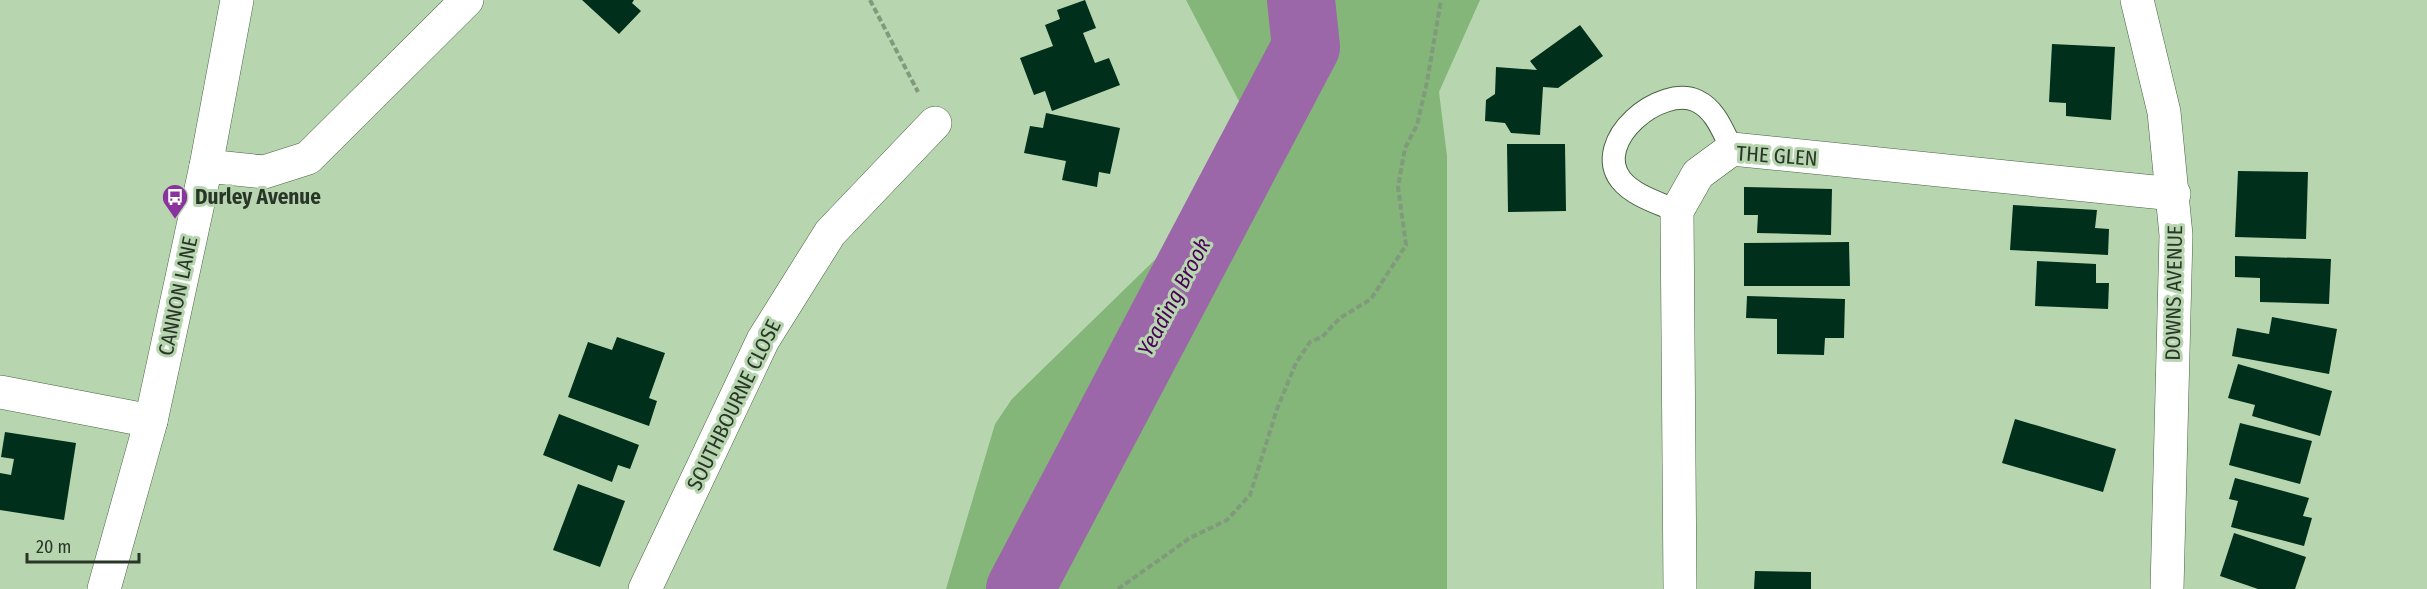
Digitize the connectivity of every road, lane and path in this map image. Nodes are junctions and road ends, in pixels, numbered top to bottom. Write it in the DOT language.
graph roads {
  1 [pos="237,0"];
  2 [pos="467,0"];
  3 [pos="870,0"];
  4 [pos="1441,0"];
  5 [pos="2137,0"];
  6 [pos="935,123"];
  7 [pos="1732,149"];
  8 [pos="206,166"];
  9 [pos="2174,194"];
  10 [pos="1677,211"];
  11 [pos="0,392"];
  12 [pos="151,421"];
  13 [pos="104,589"];
  14 [pos="645,589"];
  15 [pos="1118,589"];
  16 [pos="1680,589"];
  17 [pos="2167,589"];
  1 -- 8 [label="street, CANNON LANE"];
  2 -- 8 [label="street"];
  3 -- 6 [label="path"];
  4 -- 15 [label="path"];
  5 -- 9 [label="street, DOWNS AVENUE"];
  6 -- 14 [label="street, SOUTHBOURNE CLOSE"];
  7 -- 9 [label="street, THE GLEN"];
  7 -- 10 [label="street, THE GLEN"];
  7 -- 10 [label="lane"];
  8 -- 12 [label="street, CANNON LANE"];
  9 -- 17 [label="street, DOWNS AVENUE"];
  10 -- 16 [label="street"];
  11 -- 12 [label="street"];
  12 -- 13 [label="street, CANNON LANE"];
}
